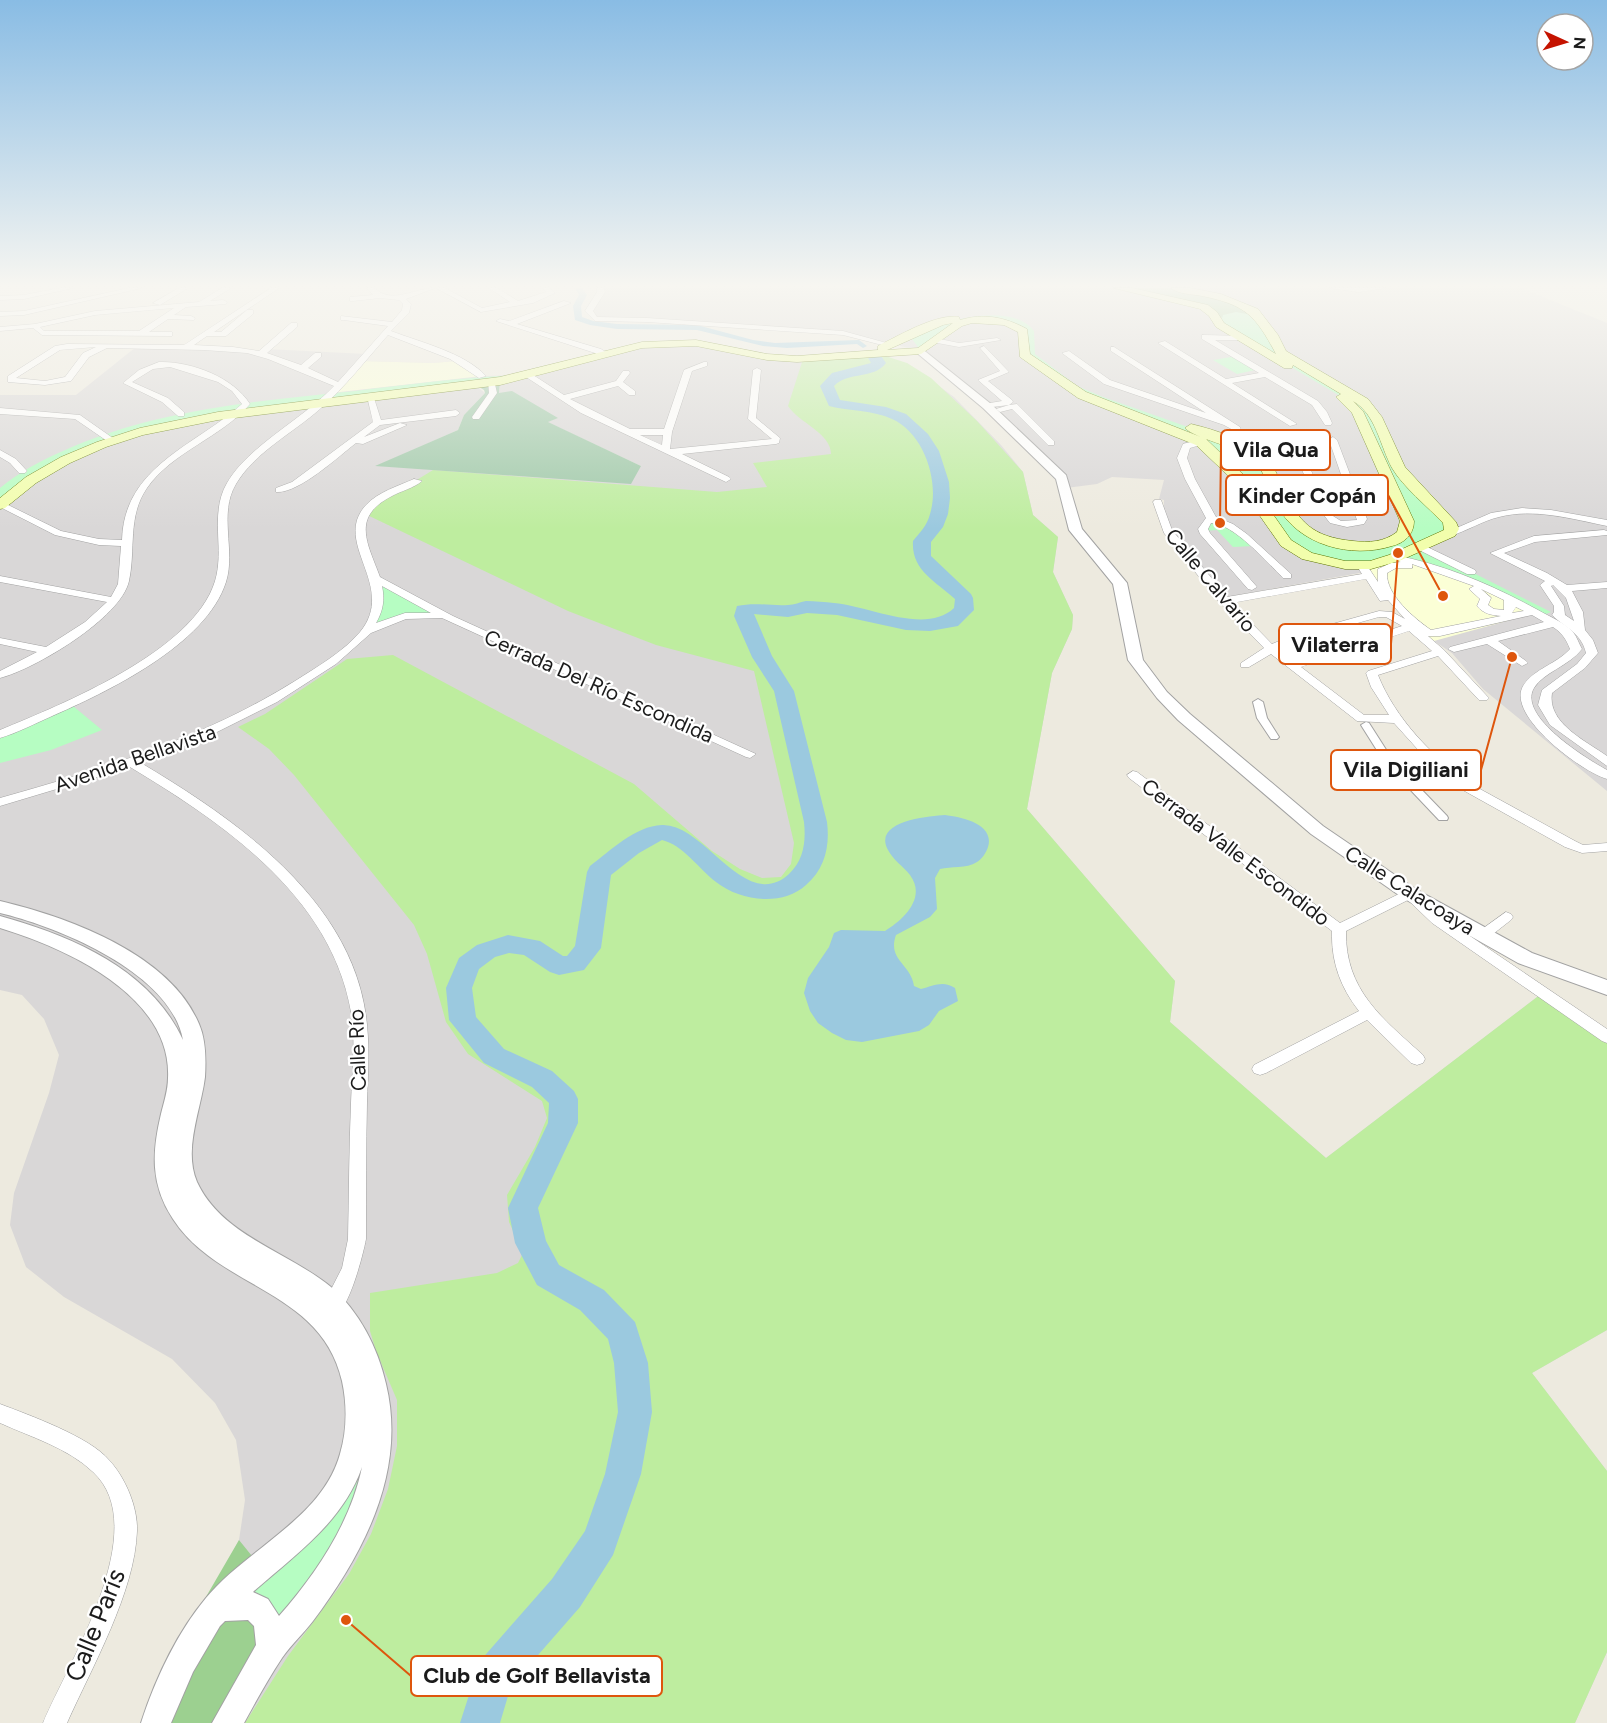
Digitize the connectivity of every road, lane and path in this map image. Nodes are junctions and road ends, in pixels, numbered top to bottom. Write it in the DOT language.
graph roads {
  1 [pos="24,368"];
  2 [pos="76,368"];
  3 [pos="150,368"];
  4 [pos="186,368"];
  5 [pos="305,368"];
  6 [pos="354,368"];
  7 [pos="471,368"];
  8 [pos="552,368"];
  9 [pos="692,368"];
  10 [pos="942,368"];
  11 [pos="1002,368"];
  12 [pos="1041,368"];
  13 [pos="1052,368"];
  14 [pos="1088,368"];
  15 [pos="1144,368"];
  16 [pos="1202,368"];
  17 [pos="1258,368"];
  18 [pos="1293,368"];
  19 [pos="1307,368"];
  20 [pos="758,370"];
  21 [pos="626,373"];
  22 [pos="1267,374"];
  23 [pos="527,375"];
  24 [pos="486,379"];
  25 [pos="1223,382"];
  26 [pos="619,383"];
  27 [pos="632,393"];
  28 [pos="330,394"];
  29 [pos="370,398"];
  30 [pos="563,398"];
  31 [pos="1011,404"];
  32 [pos="990,408"];
  33 [pos="242,409"];
  34 [pos="0,411"];
  35 [pos="456,413"];
  36 [pos="180,414"];
  37 [pos="476,417"];
  38 [pos="422,418"];
  39 [pos="378,423"];
  40 [pos="1227,423"];
  41 [pos="1328,423"];
  42 [pos="1293,424"];
  43 [pos="624,432"];
  44 [pos="668,432"];
  45 [pos="1239,432"];
  46 [pos="109,437"];
  47 [pos="1333,440"];
  48 [pos="1228,441"];
  49 [pos="1051,443"];
  50 [pos="1205,446"];
  51 [pos="1243,448"];
  52 [pos="338,451"];
  53 [pos="667,452"];
  54 [pos="1298,452"];
  55 [pos="0,453"];
  56 [pos="22,471"];
  57 [pos="1272,478"];
  58 [pos="1347,478"];
  59 [pos="726,479"];
  60 [pos="1387,479"];
  61 [pos="8,481"];
  62 [pos="417,481"];
  63 [pos="1242,481"];
  64 [pos="279,490"];
  65 [pos="1397,499"];
  66 [pos="1427,499"];
  67 [pos="1158,502"];
  68 [pos="1,505"];
  69 [pos="1212,519"];
  70 [pos="1606,528"];
  71 [pos="1450,533"];
  72 [pos="1317,538"];
  73 [pos="125,543"];
  74 [pos="1421,547"];
  75 [pos="1294,550"];
  76 [pos="1394,558"];
  77 [pos="1365,571"];
  78 [pos="1287,576"];
  79 [pos="0,579"];
  80 [pos="377,579"];
  81 [pos="1550,582"];
  82 [pos="1607,585"];
  83 [pos="1252,587"];
  84 [pos="1563,589"];
  85 [pos="113,600"];
  86 [pos="1509,600"];
  87 [pos="1224,601"];
  88 [pos="1549,616"];
  89 [pos="449,618"];
  90 [pos="1411,627"];
  91 [pos="1580,630"];
  92 [pos="366,632"];
  93 [pos="1488,640"];
  94 [pos="0,642"];
  95 [pos="1271,649"];
  96 [pos="1454,649"];
  97 [pos="47,651"];
  98 [pos="1440,652"];
  99 [pos="1522,663"];
  100 [pos="1245,665"];
  101 [pos="1292,666"];
  102 [pos="0,675"];
  103 [pos="1483,698"];
  104 [pos="1258,702"];
  105 [pos="1395,718"];
  106 [pos="1363,722"];
  107 [pos="0,734"];
  108 [pos="1274,737"];
  109 [pos="750,754"];
  110 [pos="131,762"];
  111 [pos="1607,762"];
  112 [pos="1133,775"];
  113 [pos="1607,775"];
  114 [pos="0,802"];
  115 [pos="1443,818"];
  116 [pos="1607,847"];
  117 [pos="1410,894"];
  118 [pos="0,907"];
  119 [pos="1506,917"];
  120 [pos="0,922"];
  121 [pos="1339,929"];
  122 [pos="1483,935"];
  123 [pos="1607,988"];
  124 [pos="1368,1013"];
  125 [pos="1607,1037"];
  126 [pos="1417,1059"];
  127 [pos="1260,1069"];
  128 [pos="328,1312"];
  129 [pos="0,1413"];
  130 [pos="216,1608"];
  131 [pos="271,1649"];
  132 [pos="55,1723"];
  133 [pos="156,1723"];
  134 [pos="227,1723"];
  1 -- 2 [label="street"];
  3 -- 36 [label="street"];
  4 -- 33 [label="street"];
  5 -- 28 [label="street"];
  6 -- 28 [label="street"];
  7 -- 24 [label="street"];
  8 -- 23 [label="main road"];
  9 -- 44 [label="street"];
  10 -- 32 [label="street, Calle Calacoaya"];
  11 -- 31 [label="street"];
  12 -- 50 [label="main road"];
  13 -- 48 [label="main road"];
  14 -- 40 [label="street"];
  15 -- 40 [label="street"];
  16 -- 25 [label="street"];
  17 -- 22 [label="street"];
  18 -- 60 [label="main road"];
  19 -- 66 [label="main road"];
  20 -- 53 [label="street"];
  21 -- 26 [label="street"];
  22 -- 25 [label="street"];
  22 -- 41 [label="street"];
  23 -- 24 [label="main road"];
  23 -- 30 [label="street"];
  24 -- 28 [label="main road"];
  24 -- 29 [label="main road"];
  24 -- 37 [label="street"];
  25 -- 42 [label="street"];
  26 -- 27 [label="street"];
  26 -- 30 [label="street"];
  28 -- 29 [label="main road"];
  28 -- 33 [label="main road"];
  28 -- 107 [label="street"];
  29 -- 39 [label="street"];
  30 -- 43 [label="street"];
  31 -- 32 [label="street"];
  31 -- 49 [label="street"];
  32 -- 117 [label="street, Calle Calacoaya"];
  33 -- 36 [label="main road"];
  33 -- 46 [label="main road"];
  33 -- 73 [label="street"];
  34 -- 46 [label="street"];
  35 -- 38 [label="street"];
  36 -- 46 [label="main road"];
  38 -- 39 [label="street"];
  38 -- 52 [label="street"];
  39 -- 52 [label="street"];
  40 -- 45 [label="street"];
  43 -- 44 [label="street"];
  43 -- 53 [label="street"];
  44 -- 53 [label="street"];
  45 -- 48 [label="street"];
  45 -- 51 [label="street"];
  46 -- 56 [label="main road"];
  46 -- 68 [label="main road"];
  47 -- 58 [label="street"];
  48 -- 51 [label="main road"];
  50 -- 51 [label="main road"];
  50 -- 63 [label="main road"];
  50 -- 69 [label="street"];
  51 -- 57 [label="main road"];
  52 -- 64 [label="street"];
  53 -- 59 [label="street"];
  54 -- 58 [label="street"];
  55 -- 56 [label="street"];
  56 -- 61 [label="main road"];
  57 -- 63 [label="main road"];
  57 -- 72 [label="main road"];
  58 -- 60 [label="street"];
  60 -- 65 [label="main road"];
  62 -- 80 [label="street"];
  63 -- 75 [label="main road"];
  65 -- 66 [label="main road"];
  65 -- 72 [label="main road"];
  66 -- 71 [label="main road"];
  67 -- 87 [label="street, Calle Calvario"];
  68 -- 73 [label="street"];
  69 -- 78 [label="street"];
  69 -- 83 [label="street"];
  70 -- 71 [label="street"];
  70 -- 81 [label="street"];
  71 -- 74 [label="main road"];
  72 -- 75 [label="main road"];
  73 -- 85 [label="street"];
  74 -- 76 [label="main road"];
  74 -- 88 [label="street"];
  75 -- 77 [label="main road"];
  76 -- 77 [label="main road"];
  76 -- 86 [label="street"];
  77 -- 87 [label="street"];
  77 -- 90 [label="street"];
  79 -- 85 [label="street"];
  80 -- 89 [label="street, Cerrada Del Río Escondida"];
  80 -- 92 [label="street, Avenida Bellavista"];
  81 -- 84 [label="street"];
  81 -- 88 [label="street"];
  82 -- 84 [label="street"];
  84 -- 91 [label="street"];
  85 -- 97 [label="street"];
  86 -- 88 [label="street"];
  86 -- 88 [label="street"];
  87 -- 95 [label="street, Calle Calvario"];
  88 -- 91 [label="street"];
  88 -- 93 [label="street"];
  88 -- 113 [label="street"];
  89 -- 92 [label="street, Cerrada Del Río Escondida"];
  89 -- 109 [label="street, Cerrada Del Río Escondida"];
  90 -- 95 [label="street"];
  90 -- 98 [label="street"];
  90 -- 101 [label="street"];
  91 -- 111 [label="street"];
  92 -- 110 [label="street, Avenida Bellavista"];
  93 -- 96 [label="street"];
  93 -- 99 [label="street"];
  94 -- 97 [label="street"];
  95 -- 100 [label="street"];
  95 -- 101 [label="street, Calle Calvario"];
  97 -- 102 [label="street"];
  98 -- 103 [label="street"];
  98 -- 105 [label="street"];
  101 -- 106 [label="street, Calle Calvario"];
  104 -- 108 [label="street"];
  105 -- 106 [label="street"];
  105 -- 116 [label="street"];
  106 -- 115 [label="street"];
  110 -- 114 [label="street, Avenida Bellavista"];
  110 -- 128 [label="street, Calle Río"];
  112 -- 121 [label="street, Cerrada Valle Escondido"];
  117 -- 121 [label="street"];
  117 -- 122 [label="street, Calle Calacoaya"];
  117 -- 125 [label="street"];
  118 -- 128 [label="street"];
  119 -- 122 [label="street"];
  120 -- 128 [label="street"];
  121 -- 124 [label="street"];
  122 -- 123 [label="street, Calle Calacoaya"];
  124 -- 126 [label="street"];
  124 -- 127 [label="street"];
  128 -- 130 [label="street"];
  128 -- 131 [label="street"];
  129 -- 132 [label="street, Calle París"];
  130 -- 131 [label="street"];
  130 -- 133 [label="street"];
  131 -- 134 [label="street"];
}
